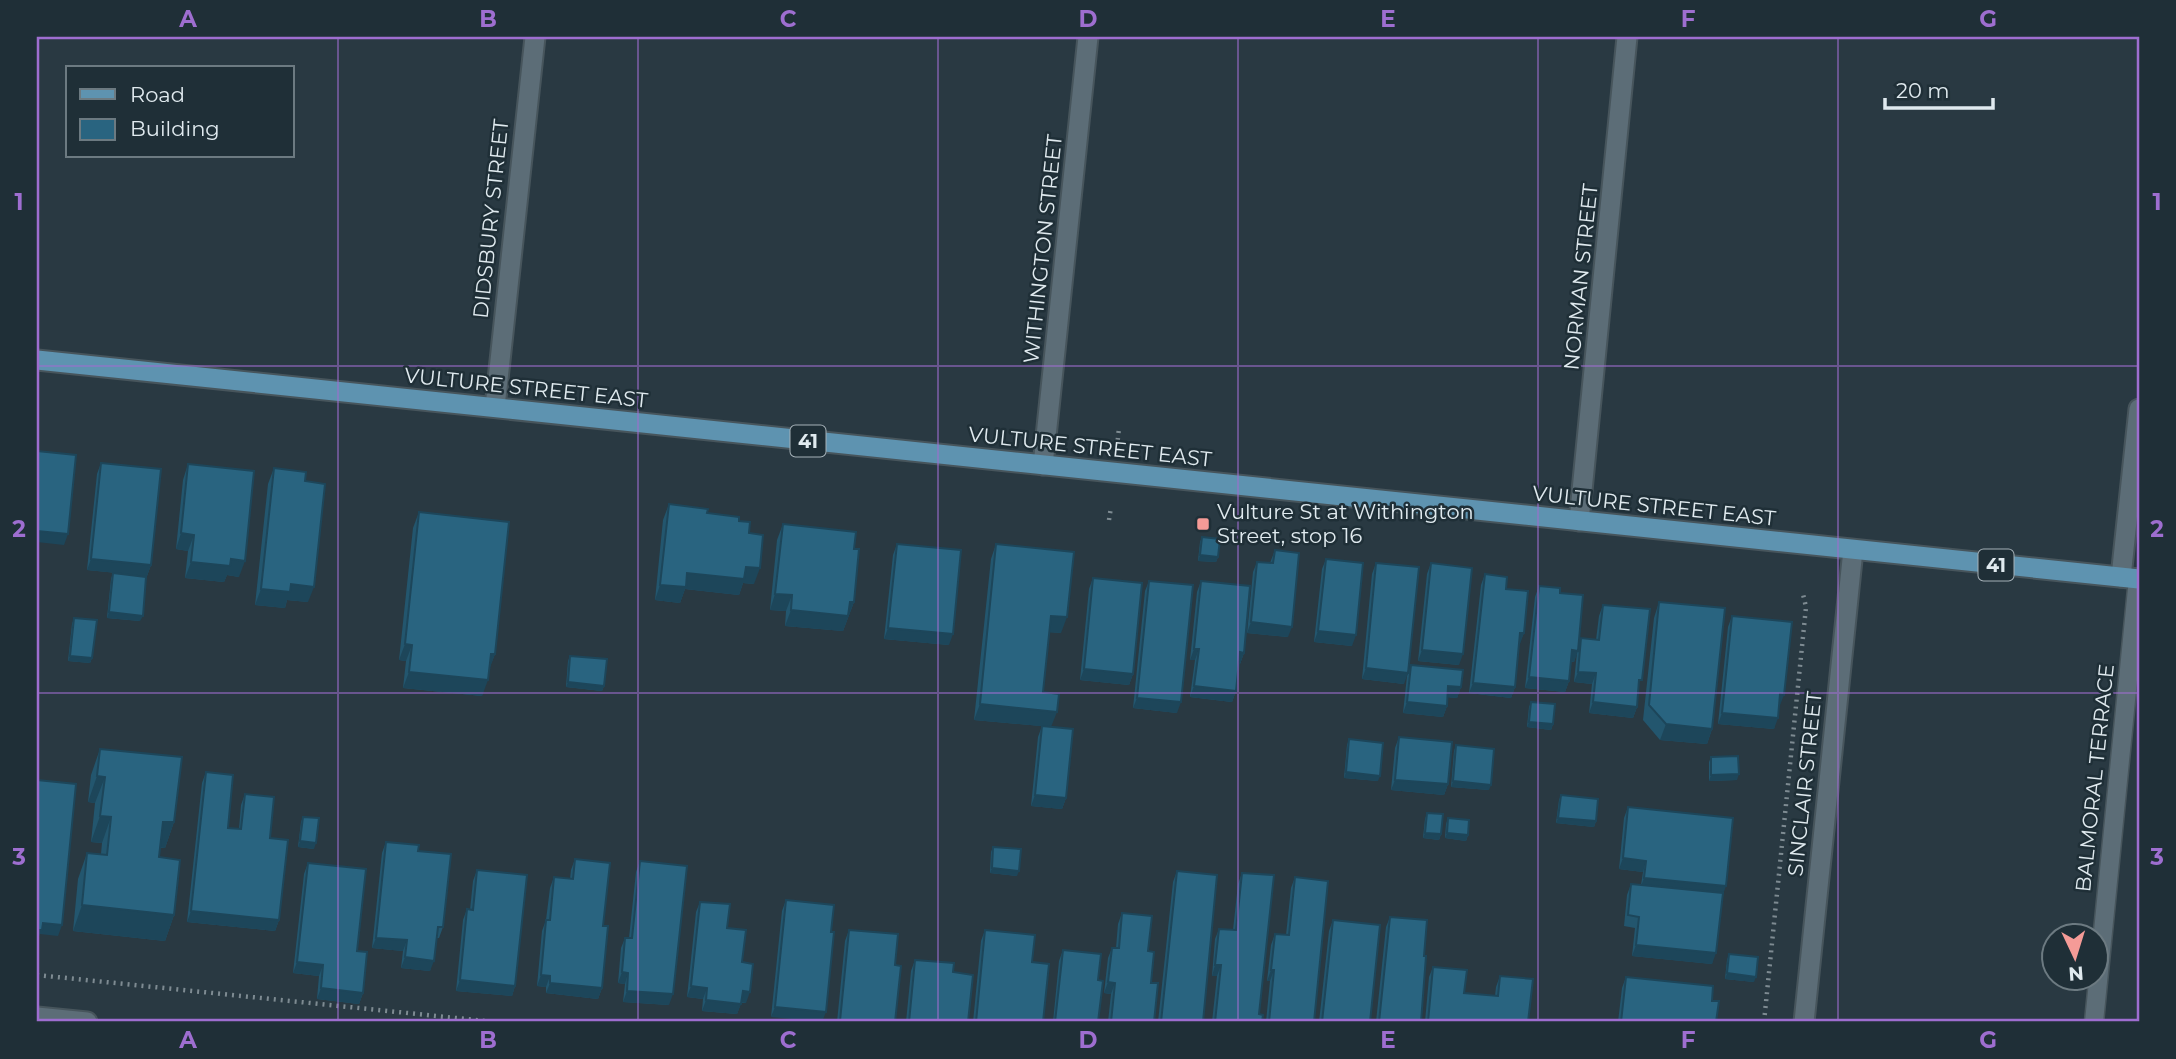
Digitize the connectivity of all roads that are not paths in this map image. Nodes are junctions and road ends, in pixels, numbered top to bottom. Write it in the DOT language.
graph roads {
  1 [pos="535,37"];
  2 [pos="1088,37"];
  3 [pos="1628,37"];
  4 [pos="37,360"];
  5 [pos="495,407"];
  6 [pos="2139,409"];
  7 [pos="1043,466"];
  8 [pos="1579,521"];
  9 [pos="1853,550"];
  10 [pos="2133,579"];
  11 [pos="37,1017"];
  12 [pos="87,1022"];
  13 [pos="1804,1022"];
  14 [pos="2094,1022"];
  1 -- 5 [label="street, DIDSBURY STREET"];
  2 -- 7 [label="street, WITHINGTON STREET"];
  3 -- 8 [label="street, NORMAN STREET"];
  4 -- 5 [label="main road, VULTURE STREET EAST / 41"];
  5 -- 7 [label="main road, VULTURE STREET EAST / 41"];
  6 -- 10 [label="street"];
  7 -- 8 [label="main road, VULTURE STREET EAST / 41"];
  8 -- 9 [label="main road, VULTURE STREET EAST / 41"];
  9 -- 10 [label="main road, VULTURE STREET EAST / 41"];
  9 -- 13 [label="street, SINCLAIR STREET"];
  10 -- 14 [label="lane, BALMORAL TERRACE"];
  11 -- 12 [label="street"];
}
